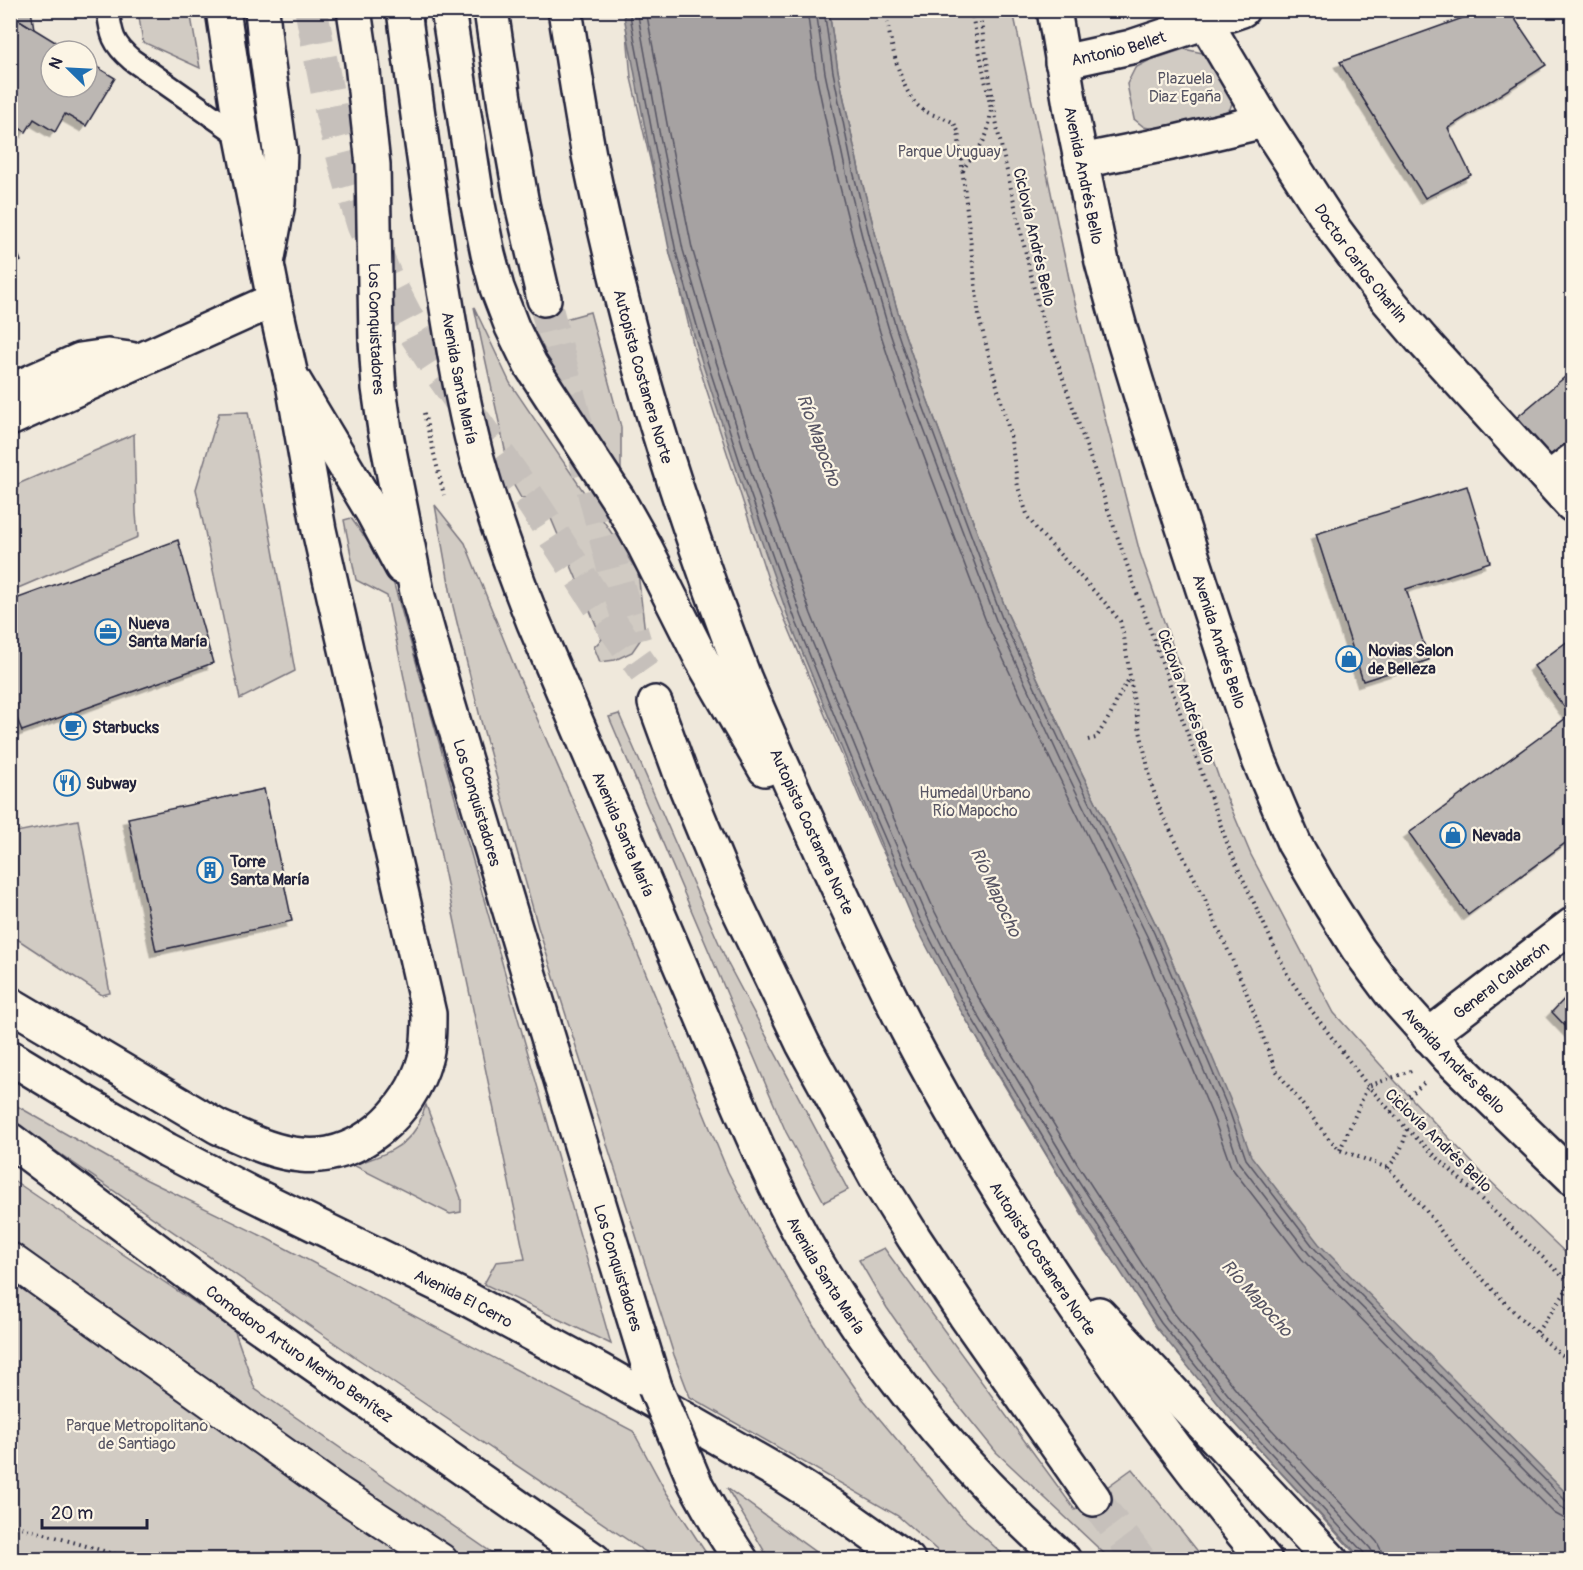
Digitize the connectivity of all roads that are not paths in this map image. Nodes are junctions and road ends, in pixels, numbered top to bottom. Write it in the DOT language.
graph roads {
  1 [pos="108,10"];
  2 [pos="223,10"];
  3 [pos="262,10"];
  4 [pos="354,10"];
  5 [pos="404,10"];
  6 [pos="448,10"];
  7 [pos="491,10"];
  8 [pos="565,10"];
  9 [pos="1054,10"];
  10 [pos="1242,10"];
  11 [pos="1206,23"];
  12 [pos="1062,62"];
  13 [pos="1264,121"];
  14 [pos="242,137"];
  15 [pos="1081,161"];
  16 [pos="267,263"];
  17 [pos="544,298"];
  18 [pos="274,300"];
  19 [pos="140,360"];
  20 [pos="291,376"];
  21 [pos="10,391"];
  22 [pos="10,419"];
  23 [pos="1561,470"];
  24 [pos="1572,505"];
  25 [pos="418,597"];
  26 [pos="655,704"];
  27 [pos="835,880"];
  28 [pos="1572,925"];
  29 [pos="10,1004"];
  30 [pos="1438,1047"];
  31 [pos="10,1057"];
  32 [pos="10,1140"];
  33 [pos="1572,1177"];
  34 [pos="1030,1240"];
  35 [pos="10,1258"];
  36 [pos="1094,1499"];
  37 [pos="441,1560"];
  38 [pos="594,1560"];
  39 [pos="741,1560"];
  40 [pos="908,1560"];
  41 [pos="1064,1560"];
  42 [pos="1265,1560"];
  43 [pos="1331,1560"];
  1 -- 14 [label="lane"];
  2 -- 14 [label="main road"];
  3 -- 16 [label="main road"];
  4 -- 25 [label="main road, Los Conquistadores"];
  5 -- 41 [label="main road, Avenida Santa María"];
  6 -- 27 [label="main road"];
  7 -- 17 [label="main road"];
  8 -- 27 [label="main road, Autopista Costanera Norte"];
  9 -- 12 [label="main road, Avenida Andrés Bello"];
  10 -- 11 [label="main road, Antonio Bellet"];
  11 -- 12 [label="main road, Antonio Bellet"];
  11 -- 13 [label="main road, Doctor Carlos Charlin"];
  12 -- 15 [label="main road, Avenida Andrés Bello"];
  13 -- 15 [label="main road"];
  13 -- 23 [label="main road, Doctor Carlos Charlin"];
  14 -- 16 [label="main road"];
  15 -- 30 [label="main road, Avenida Andrés Bello"];
  16 -- 18 [label="main road"];
  18 -- 19 [label="main road"];
  18 -- 20 [label="main road"];
  19 -- 21 [label="main road"];
  19 -- 22 [label="main road"];
  20 -- 25 [label="main road"];
  20 -- 29 [label="main road"];
  23 -- 24 [label="main road, Doctor Carlos Charlin"];
  25 -- 39 [label="main road, Los Conquistadores, bridge"];
  26 -- 36 [label="main road"];
  27 -- 34 [label="main road, Autopista Costanera Norte"];
  28 -- 30 [label="main road, General Calderón"];
  30 -- 33 [label="main road, Avenida Andrés Bello"];
  31 -- 40 [label="main road, Avenida El Cerro"];
  32 -- 38 [label="main road, Comodoro Arturo Merino Benítez"];
  34 -- 42 [label="main road, Autopista Costanera Norte"];
  34 -- 43 [label="main road"];
  35 -- 37 [label="street"];
}
